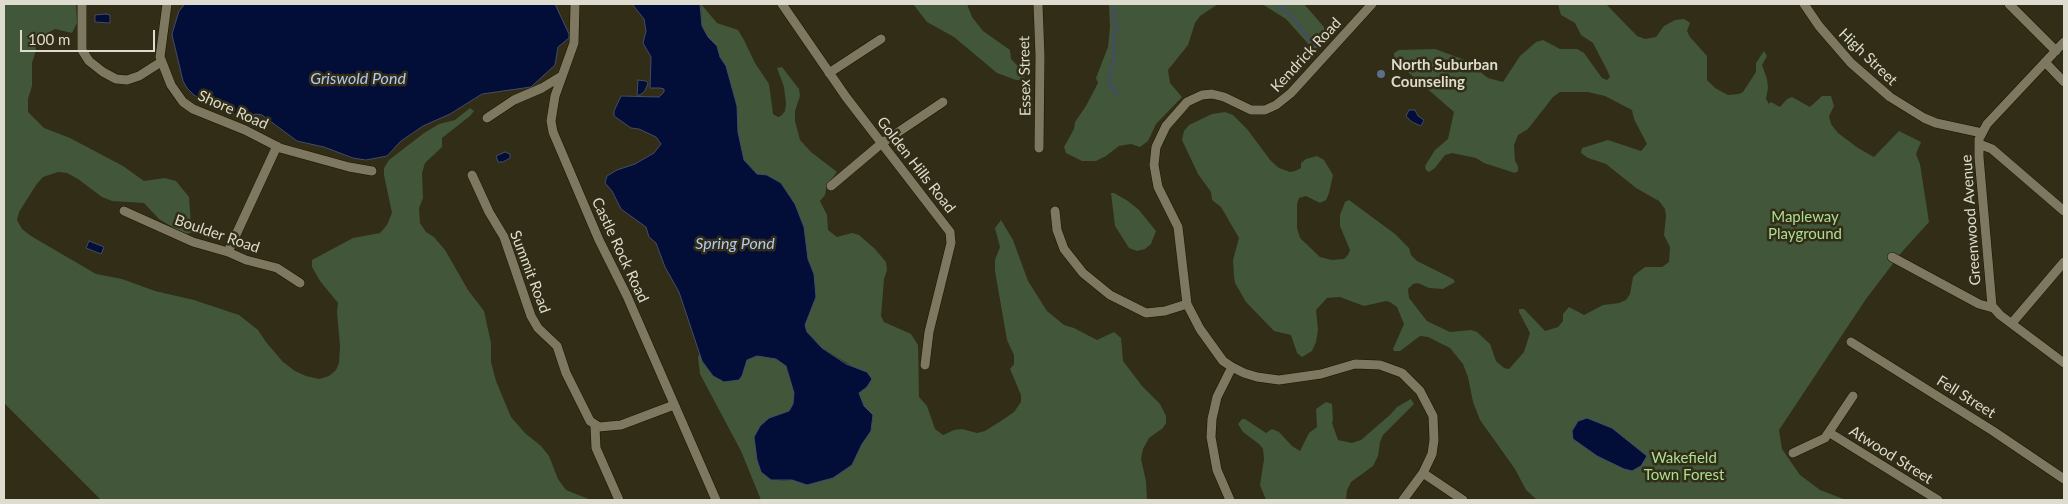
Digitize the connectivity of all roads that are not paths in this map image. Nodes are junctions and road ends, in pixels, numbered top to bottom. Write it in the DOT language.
graph roads {
  1 [pos="82,4"];
  2 [pos="167,4"];
  3 [pos="575,4"];
  4 [pos="783,4"];
  5 [pos="1038,4"];
  6 [pos="1372,4"];
  7 [pos="1804,4"];
  8 [pos="2009,4"];
  9 [pos="881,38"];
  10 [pos="2064,42"];
  11 [pos="2056,51"];
  12 [pos="161,62"];
  13 [pos="2045,62"];
  14 [pos="829,72"];
  15 [pos="560,76"];
  16 [pos="2064,82"];
  17 [pos="943,102"];
  18 [pos="487,118"];
  19 [pos="1982,133"];
  20 [pos="882,143"];
  21 [pos="1979,144"];
  22 [pos="277,146"];
  23 [pos="1039,148"];
  24 [pos="372,172"];
  25 [pos="472,175"];
  26 [pos="831,186"];
  27 [pos="124,211"];
  28 [pos="1055,211"];
  29 [pos="2064,211"];
  30 [pos="228,252"];
  31 [pos="1892,257"];
  32 [pos="2064,262"];
  33 [pos="300,283"];
  34 [pos="1187,304"];
  35 [pos="1993,308"];
  36 [pos="2012,323"];
  37 [pos="1851,342"];
  38 [pos="2064,363"];
  39 [pos="925,365"];
  40 [pos="1232,367"];
  41 [pos="1853,396"];
  42 [pos="674,405"];
  43 [pos="596,427"];
  44 [pos="1830,433"];
  45 [pos="1792,453"];
  46 [pos="1423,473"];
  47 [pos="2064,479"];
  48 [pos="620,500"];
  49 [pos="716,500"];
  50 [pos="1230,500"];
  51 [pos="1403,500"];
  52 [pos="1463,500"];
  53 [pos="1938,500"];
  1 -- 12 [label="street"];
  2 -- 12 [label="street, Shore Road"];
  3 -- 15 [label="street, Castle Rock Road"];
  4 -- 14 [label="street, Golden Hills Road"];
  5 -- 23 [label="street, Essex Street"];
  6 -- 34 [label="street, Kendrick Road"];
  7 -- 19 [label="street, High Street"];
  8 -- 11 [label="street"];
  9 -- 14 [label="street"];
  10 -- 11 [label="street, Greenwood Avenue"];
  11 -- 13 [label="street, Greenwood Avenue"];
  12 -- 22 [label="street, Shore Road"];
  13 -- 16 [label="street"];
  13 -- 19 [label="street, Greenwood Avenue"];
  14 -- 20 [label="street, Golden Hills Road"];
  15 -- 18 [label="street"];
  15 -- 42 [label="street, Castle Rock Road"];
  17 -- 20 [label="street"];
  19 -- 21 [label="street, Greenwood Avenue"];
  20 -- 26 [label="street"];
  20 -- 39 [label="street, Golden Hills Road"];
  21 -- 29 [label="street"];
  21 -- 35 [label="street, Greenwood Avenue"];
  22 -- 24 [label="street, Shore Road"];
  22 -- 30 [label="street"];
  25 -- 43 [label="street, Summit Road"];
  27 -- 30 [label="street, Boulder Road"];
  28 -- 34 [label="street"];
  30 -- 33 [label="street, Boulder Road"];
  31 -- 35 [label="street"];
  32 -- 36 [label="street"];
  34 -- 40 [label="street, Kendrick Road"];
  35 -- 36 [label="street"];
  36 -- 38 [label="street"];
  37 -- 47 [label="street, Fell Street"];
  40 -- 46 [label="street, Kendrick Road"];
  40 -- 50 [label="street"];
  41 -- 44 [label="street"];
  42 -- 43 [label="street"];
  42 -- 49 [label="street, Castle Rock Road"];
  43 -- 48 [label="street"];
  44 -- 45 [label="street"];
  44 -- 53 [label="street, Atwood Street"];
  46 -- 51 [label="street, Kendrick Road"];
  46 -- 52 [label="street"];
}
